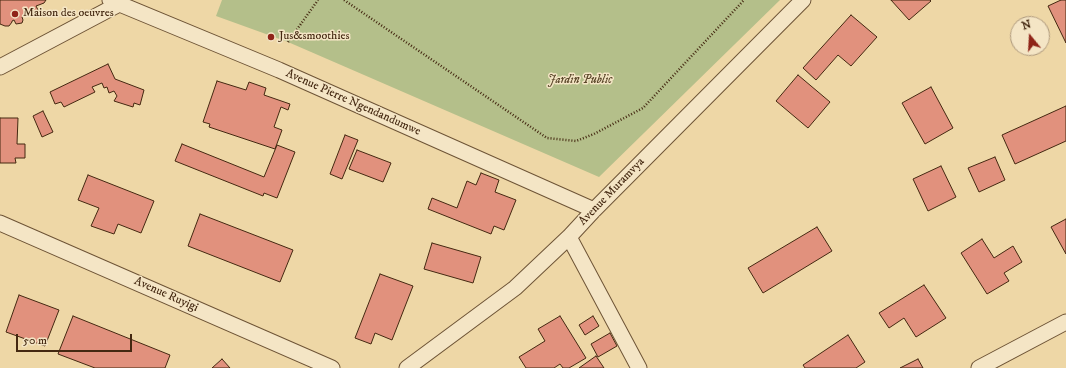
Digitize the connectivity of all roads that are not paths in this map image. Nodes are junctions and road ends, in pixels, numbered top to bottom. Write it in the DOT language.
graph roads {
  1 [pos="803,0"];
  2 [pos="116,1"];
  3 [pos="0,66"];
  4 [pos="594,210"];
  5 [pos="0,223"];
  6 [pos="569,237"];
  7 [pos="1066,322"];
  8 [pos="332,368"];
  9 [pos="407,368"];
  10 [pos="639,368"];
  11 [pos="979,368"];
  1 -- 4 [label="street, Avenue Muramvya"];
  2 -- 3 [label="street"];
  2 -- 4 [label="street, Avenue Pierre Ngendandumwe"];
  4 -- 6 [label="street, Avenue Muramvya"];
  5 -- 8 [label="street, Avenue Ruyigi"];
  6 -- 9 [label="street, Avenue Muramvya"];
  6 -- 10 [label="street"];
  7 -- 11 [label="street"];
}
